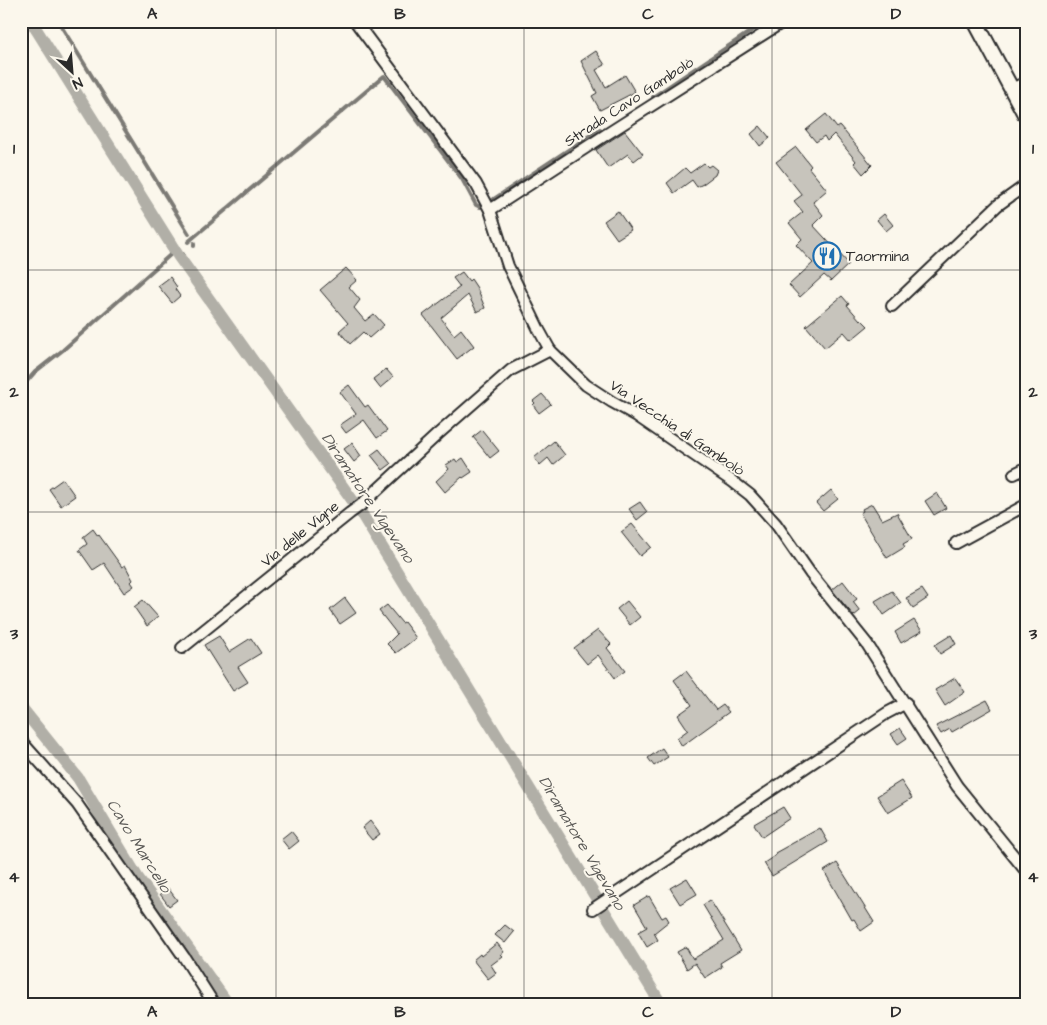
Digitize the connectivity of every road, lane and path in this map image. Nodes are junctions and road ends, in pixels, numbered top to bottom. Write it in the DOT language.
graph roads {
  1 [pos="355,21"];
  2 [pos="784,21"];
  3 [pos="975,21"];
  4 [pos="1026,82"];
  5 [pos="1012,90"];
  6 [pos="1026,116"];
  7 [pos="1026,185"];
  8 [pos="490,210"];
  9 [pos="892,306"];
  10 [pos="550,350"];
  11 [pos="1026,468"];
  12 [pos="1014,474"];
  13 [pos="1026,505"];
  14 [pos="956,542"];
  15 [pos="182,648"];
  16 [pos="906,703"];
  17 [pos="21,741"];
  18 [pos="1026,871"];
  19 [pos="593,909"];
  20 [pos="214,1004"];
  1 -- 8 [label="street, Via Vecchia di Gambolò"];
  2 -- 8 [label="street, Strada Cavo Gambolò"];
  3 -- 5 [label="main road"];
  4 -- 5 [label="street"];
  5 -- 6 [label="main road"];
  7 -- 9 [label="street"];
  8 -- 10 [label="street, Via Vecchia di Gambolò"];
  10 -- 15 [label="street, Via delle Vigne"];
  10 -- 16 [label="street, Via Vecchia di Gambolò"];
  11 -- 12 [label="street"];
  13 -- 14 [label="street"];
  16 -- 18 [label="street, Via Vecchia di Gambolò"];
  16 -- 19 [label="street"];
  17 -- 20 [label="street"];
}
